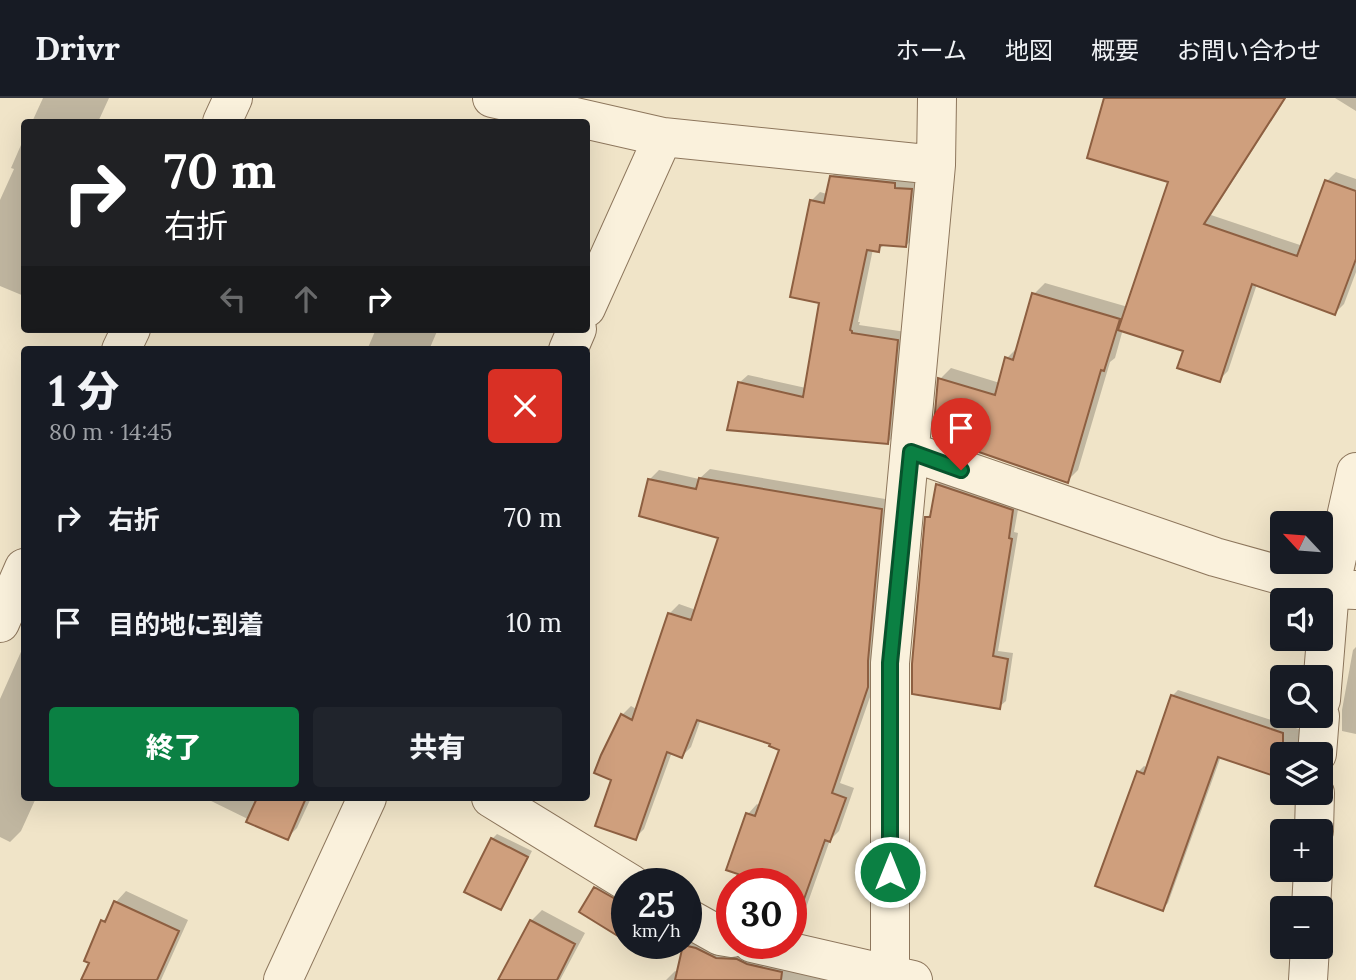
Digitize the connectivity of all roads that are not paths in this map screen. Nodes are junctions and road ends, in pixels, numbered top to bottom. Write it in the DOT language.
graph roads {
  1 [pos="233,98"];
  2 [pos="492,98"];
  3 [pos="937,98"];
  4 [pos="223,119"];
  5 [pos="584,119"];
  6 [pos="590,120"];
  7 [pos="663,137"];
  8 [pos="936,166"];
  9 [pos="590,299"];
  10 [pos="911,452"];
  11 [pos="1356,472"];
  12 [pos="18,569"];
  13 [pos="1343,589"];
  14 [pos="0,623"];
  15 [pos="1328,665"];
  16 [pos="366,801"];
  17 [pos="496,801"];
  18 [pos="611,872"];
  19 [pos="807,956"];
  20 [pos="1309,959"];
  21 [pos="901,978"];
  22 [pos="283,980"];
  23 [pos="1308,980"];
  1 -- 4 [label="street"];
  2 -- 5 [label="street"];
  3 -- 8 [label="street"];
  6 -- 7 [label="street"];
  7 -- 8 [label="street"];
  7 -- 9 [label="street"];
  8 -- 10 [label="street"];
  10 -- 13 [label="street"];
  10 -- 21 [label="street"];
  11 -- 13 [label="street"];
  12 -- 14 [label="street"];
  13 -- 15 [label="street"];
  16 -- 22 [label="street"];
  17 -- 18 [label="street"];
  19 -- 21 [label="street"];
  20 -- 23 [label="street"];
}
